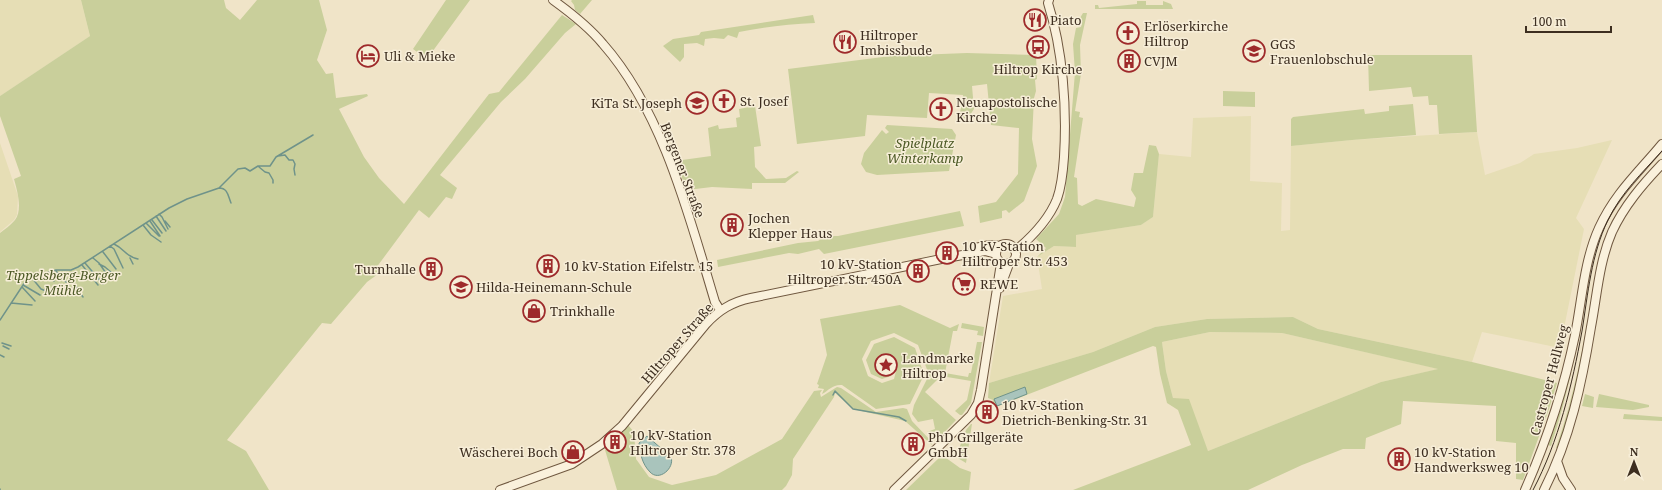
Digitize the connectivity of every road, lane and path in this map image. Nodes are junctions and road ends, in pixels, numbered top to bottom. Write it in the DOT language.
graph roads {
  1 [pos="553,0"];
  2 [pos="1050,0"];
  3 [pos="1662,144"];
  4 [pos="1662,164"];
  5 [pos="1001,246"];
  6 [pos="1013,248"];
  7 [pos="996,254"];
  8 [pos="946,258"];
  9 [pos="1001,263"];
  10 [pos="1010,264"];
  11 [pos="1586,274"];
  12 [pos="1600,275"];
  13 [pos="995,300"];
  14 [pos="720,310"];
  15 [pos="1558,461"];
  16 [pos="1526,489"];
  17 [pos="500,490"];
  18 [pos="894,490"];
  19 [pos="1544,490"];
  20 [pos="1570,490"];
  1 -- 14 [label="main road, Bergener Straße"];
  2 -- 6 [label="main road"];
  3 -- 11 [label="main road, Castroper Hellweg"];
  4 -- 12 [label="main road"];
  5 -- 6 [label="main road"];
  5 -- 7 [label="main road"];
  5 -- 8 [label="main road, Hiltroper Straße"];
  6 -- 10 [label="main road"];
  7 -- 8 [label="main road, Hiltroper Straße"];
  7 -- 9 [label="main road"];
  8 -- 14 [label="main road, Hiltroper Straße"];
  9 -- 10 [label="main road"];
  9 -- 13 [label="main road"];
  10 -- 13 [label="main road"];
  11 -- 12 [label="main road"];
  11 -- 16 [label="main road, Castroper Hellweg"];
  12 -- 15 [label="main road"];
  13 -- 18 [label="main road"];
  14 -- 17 [label="main road, Hiltroper Straße"];
  15 -- 19 [label="main road"];
  15 -- 20 [label="main road"];
}
